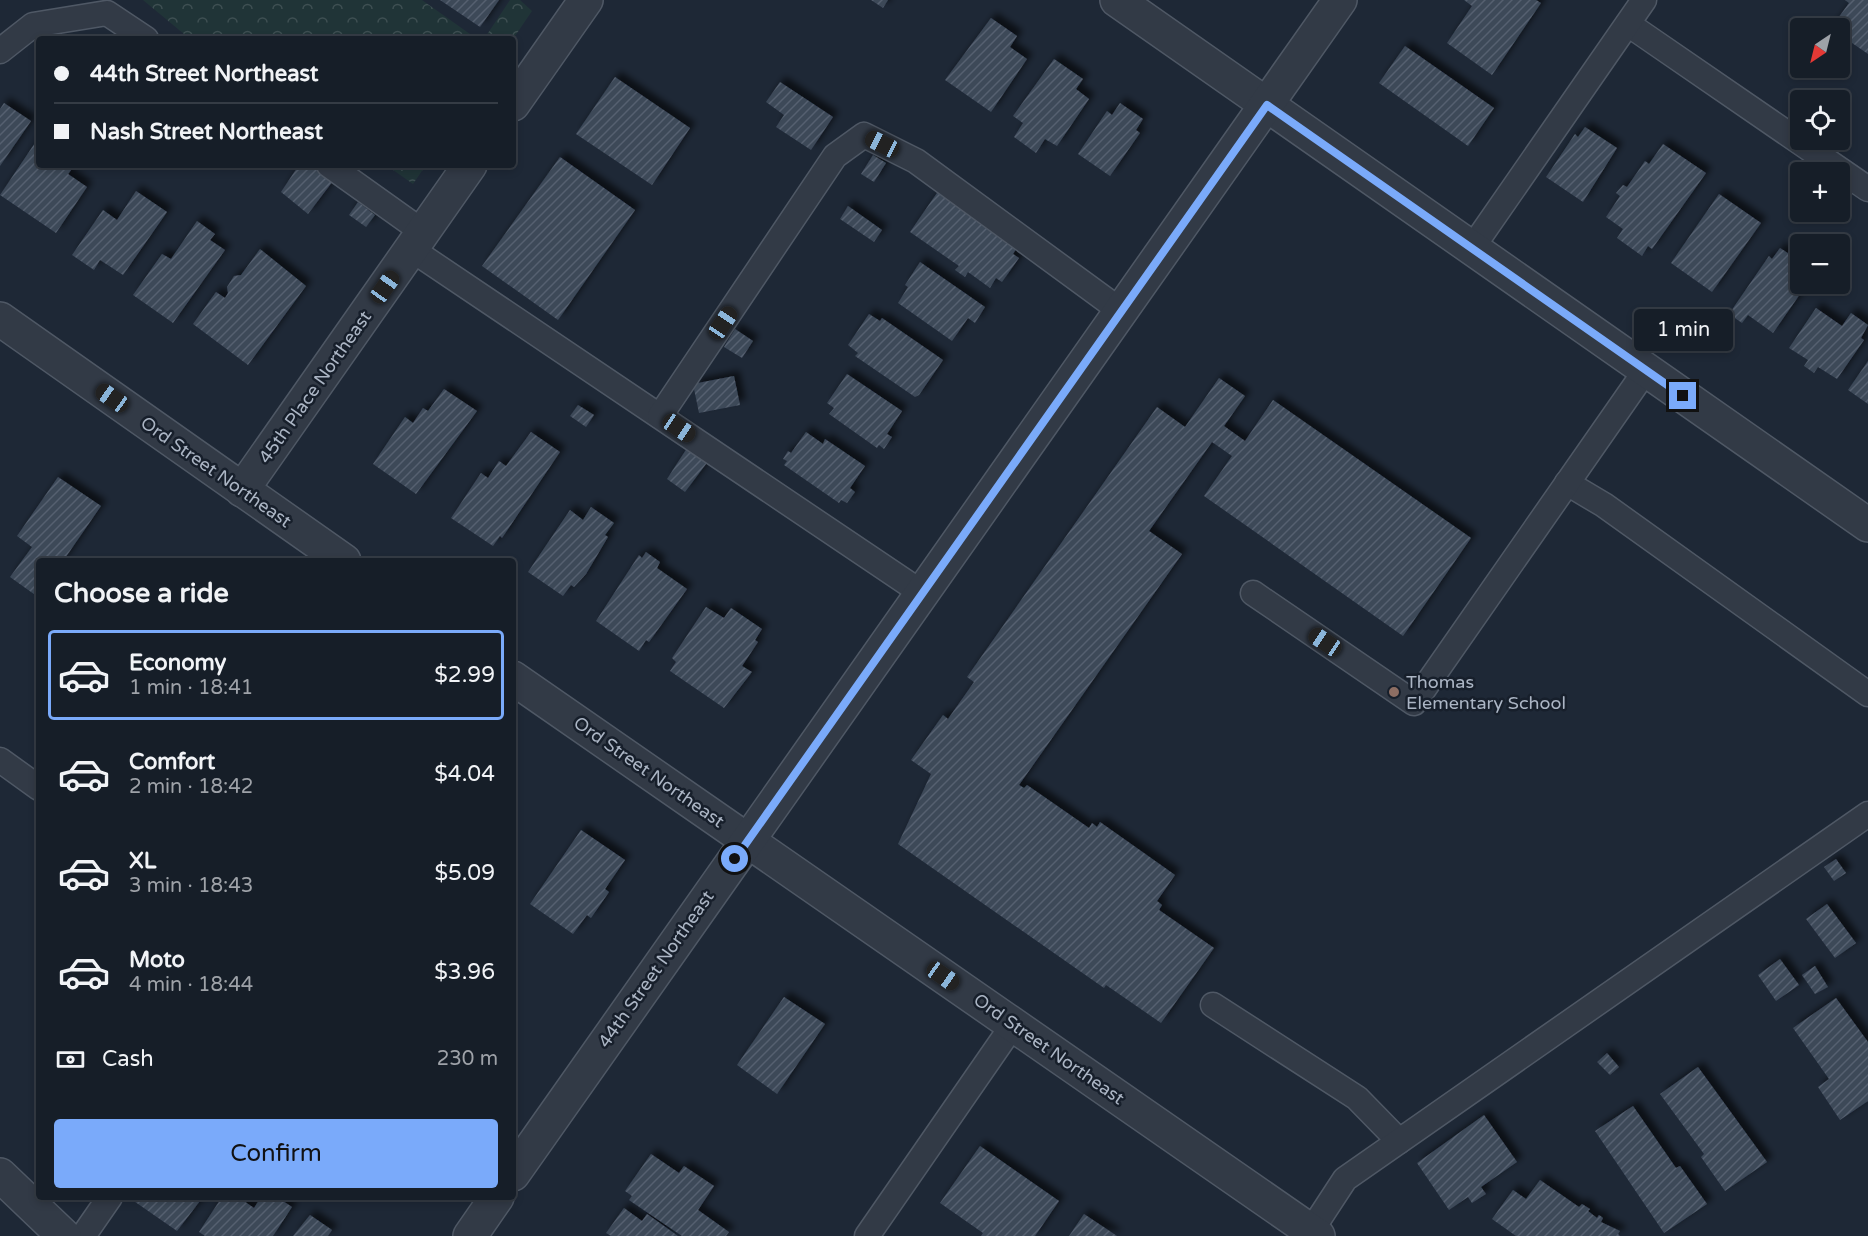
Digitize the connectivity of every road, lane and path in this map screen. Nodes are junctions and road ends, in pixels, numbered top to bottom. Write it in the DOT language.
graph roads {
  1 [pos="1117,0"];
  2 [pos="1340,0"];
  3 [pos="1644,0"];
  4 [pos="578,3"];
  5 [pos="104,7"];
  6 [pos="1628,24"];
  7 [pos="142,36"];
  8 [pos="0,51"];
  9 [pos="516,99"];
  10 [pos="1267,105"];
  11 [pos="332,168"];
  12 [pos="468,168"];
  13 [pos="1868,189"];
  14 [pos="417,241"];
  15 [pos="1472,248"];
  16 [pos="1121,311"];
  17 [pos="0,320"];
  18 [pos="1646,370"];
  19 [pos="660,416"];
  20 [pos="1567,483"];
  21 [pos="242,490"];
  22 [pos="1868,525"];
  23 [pos="340,558"];
  24 [pos="922,593"];
  25 [pos="1253,593"];
  26 [pos="516,680"];
  27 [pos="1868,694"];
  28 [pos="0,760"];
  29 [pos="36,786"];
  30 [pos="1868,814"];
  31 [pos="748,841"];
  32 [pos="1213,1005"];
  33 [pos="1013,1025"];
  34 [pos="1399,1141"];
  35 [pos="516,1170"];
  36 [pos="0,1175"];
  37 [pos="108,1200"];
  38 [pos="495,1200"];
  39 [pos="1315,1234"];
  40 [pos="64,1236"];
  41 [pos="83,1236"];
  42 [pos="470,1236"];
  43 [pos="867,1236"];
  1 -- 10 [label="street"];
  2 -- 10 [label="street, 44th Street Northeast"];
  3 -- 6 [label="lane"];
  4 -- 9 [label="street"];
  5 -- 7 [label="lane"];
  5 -- 8 [label="lane"];
  6 -- 13 [label="lane"];
  6 -- 15 [label="lane"];
  10 -- 15 [label="street"];
  10 -- 16 [label="street, 44th Street Northeast"];
  11 -- 14 [label="lane"];
  12 -- 14 [label="street, 45th Place Northeast"];
  14 -- 19 [label="lane"];
  14 -- 21 [label="street, 45th Place Northeast"];
  15 -- 18 [label="street"];
  16 -- 19 [label="lane"];
  16 -- 24 [label="street, 44th Street Northeast"];
  17 -- 21 [label="street, Ord Street Northeast"];
  18 -- 20 [label="lane"];
  18 -- 22 [label="street"];
  19 -- 24 [label="lane"];
  20 -- 25 [label="lane"];
  20 -- 27 [label="lane"];
  21 -- 23 [label="street, Ord Street Northeast"];
  24 -- 31 [label="street, 44th Street Northeast"];
  26 -- 31 [label="street, Ord Street Northeast"];
  28 -- 29 [label="lane"];
  30 -- 34 [label="lane"];
  31 -- 33 [label="street, Ord Street Northeast"];
  31 -- 35 [label="street, 44th Street Northeast"];
  32 -- 34 [label="lane"];
  33 -- 39 [label="street, Ord Street Northeast"];
  33 -- 43 [label="lane"];
  34 -- 39 [label="lane"];
  36 -- 40 [label="street"];
  37 -- 41 [label="lane"];
  38 -- 42 [label="street"];
}
